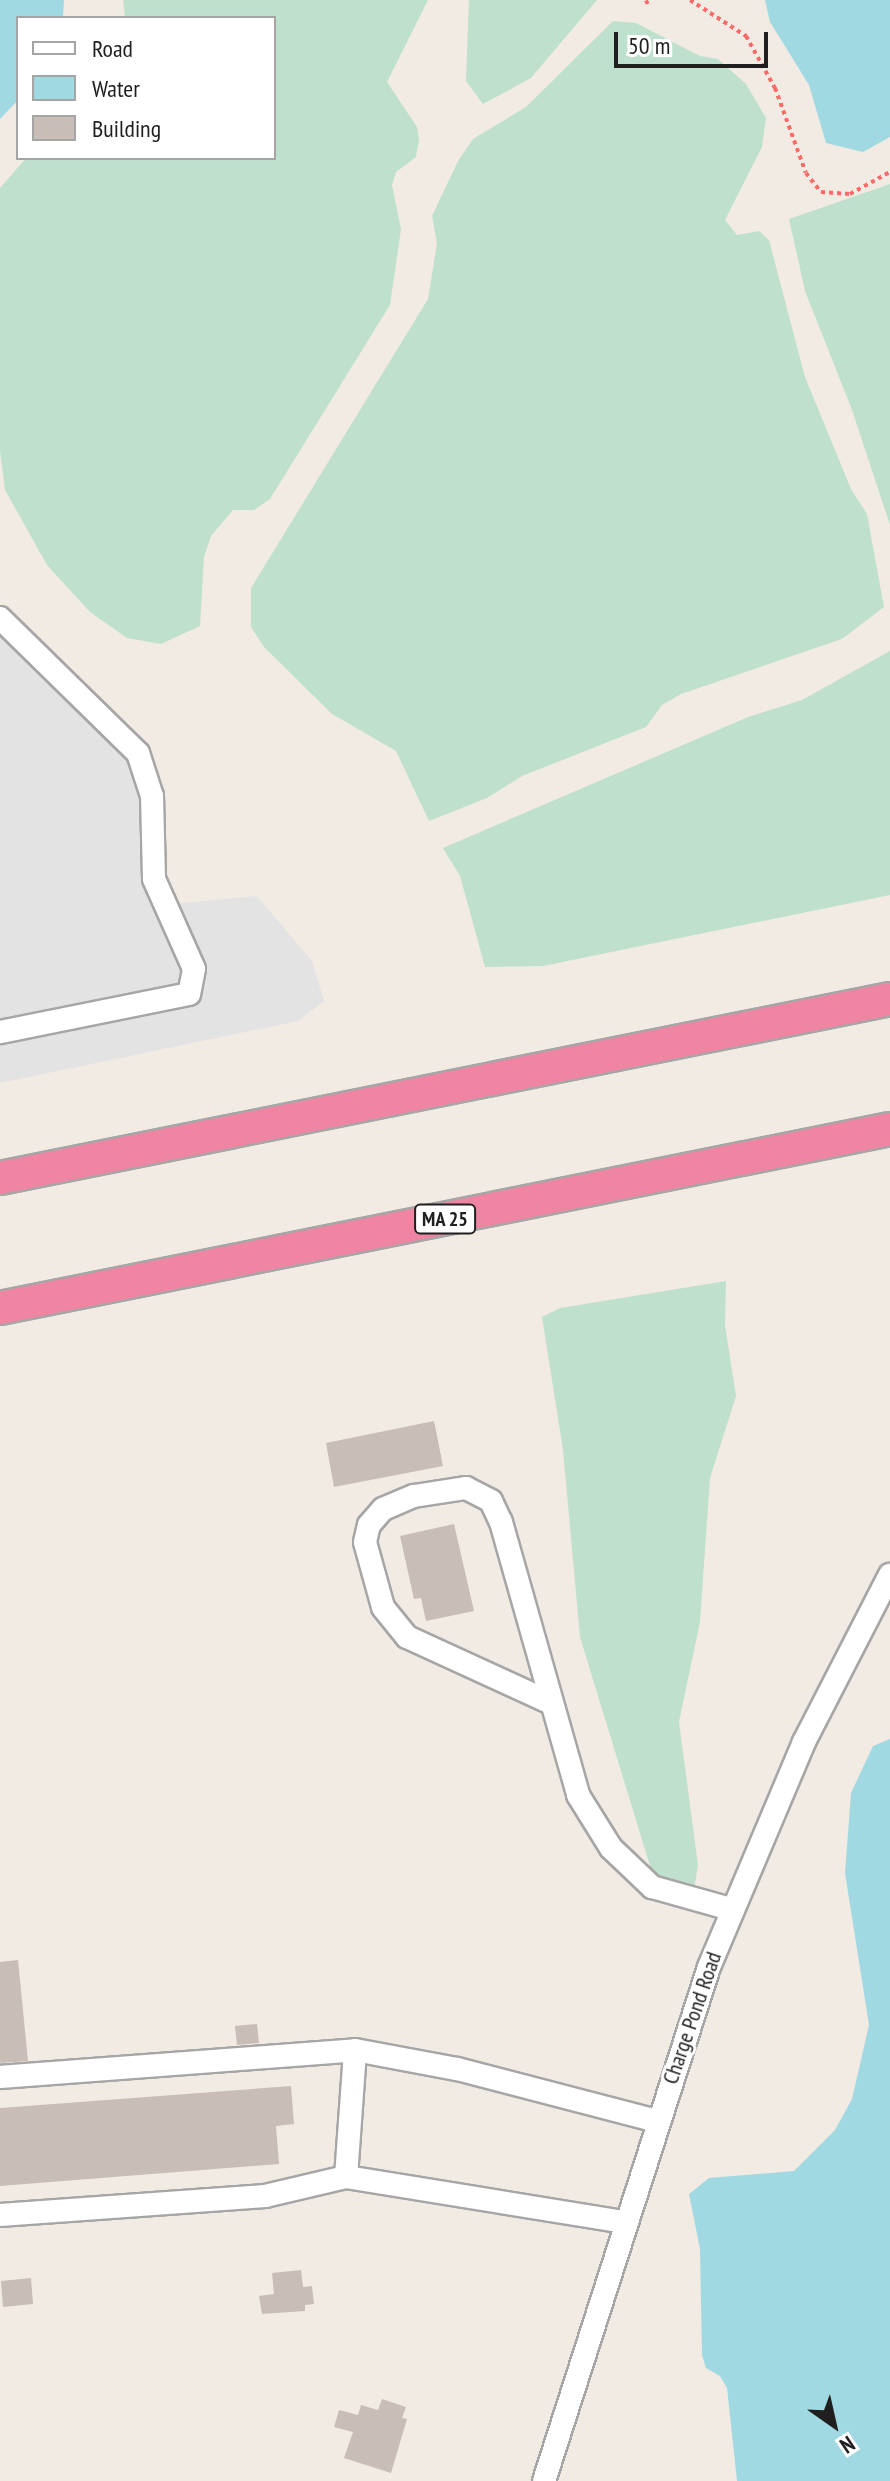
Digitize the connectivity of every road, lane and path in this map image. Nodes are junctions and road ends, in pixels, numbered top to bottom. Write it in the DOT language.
graph roads {
  1 [pos="652,0"];
  2 [pos="690,0"];
  3 [pos="645,3"];
  4 [pos="890,172"];
  5 [pos="0,618"];
  6 [pos="890,999"];
  7 [pos="0,1032"];
  8 [pos="890,1129"];
  9 [pos="0,1178"];
  10 [pos="0,1308"];
  11 [pos="890,1575"];
  12 [pos="549,1702"];
  13 [pos="731,1909"];
  14 [pos="355,2050"];
  15 [pos="0,2077"];
  16 [pos="657,2121"];
  17 [pos="346,2177"];
  18 [pos="0,2215"];
  19 [pos="624,2222"];
  20 [pos="544,2481"];
  1 -- 3 [label="path"];
  2 -- 4 [label="path"];
  5 -- 7 [label="street"];
  6 -- 9 [label="highway"];
  8 -- 10 [label="highway, MA 25"];
  11 -- 13 [label="street, Charge Pond Road"];
  12 -- 12 [label="street"];
  12 -- 13 [label="street"];
  13 -- 16 [label="street, Charge Pond Road"];
  14 -- 15 [label="street"];
  14 -- 16 [label="street"];
  14 -- 17 [label="street"];
  16 -- 19 [label="street, Charge Pond Road"];
  17 -- 18 [label="street"];
  17 -- 19 [label="street"];
  19 -- 20 [label="street, Charge Pond Road"];
}
